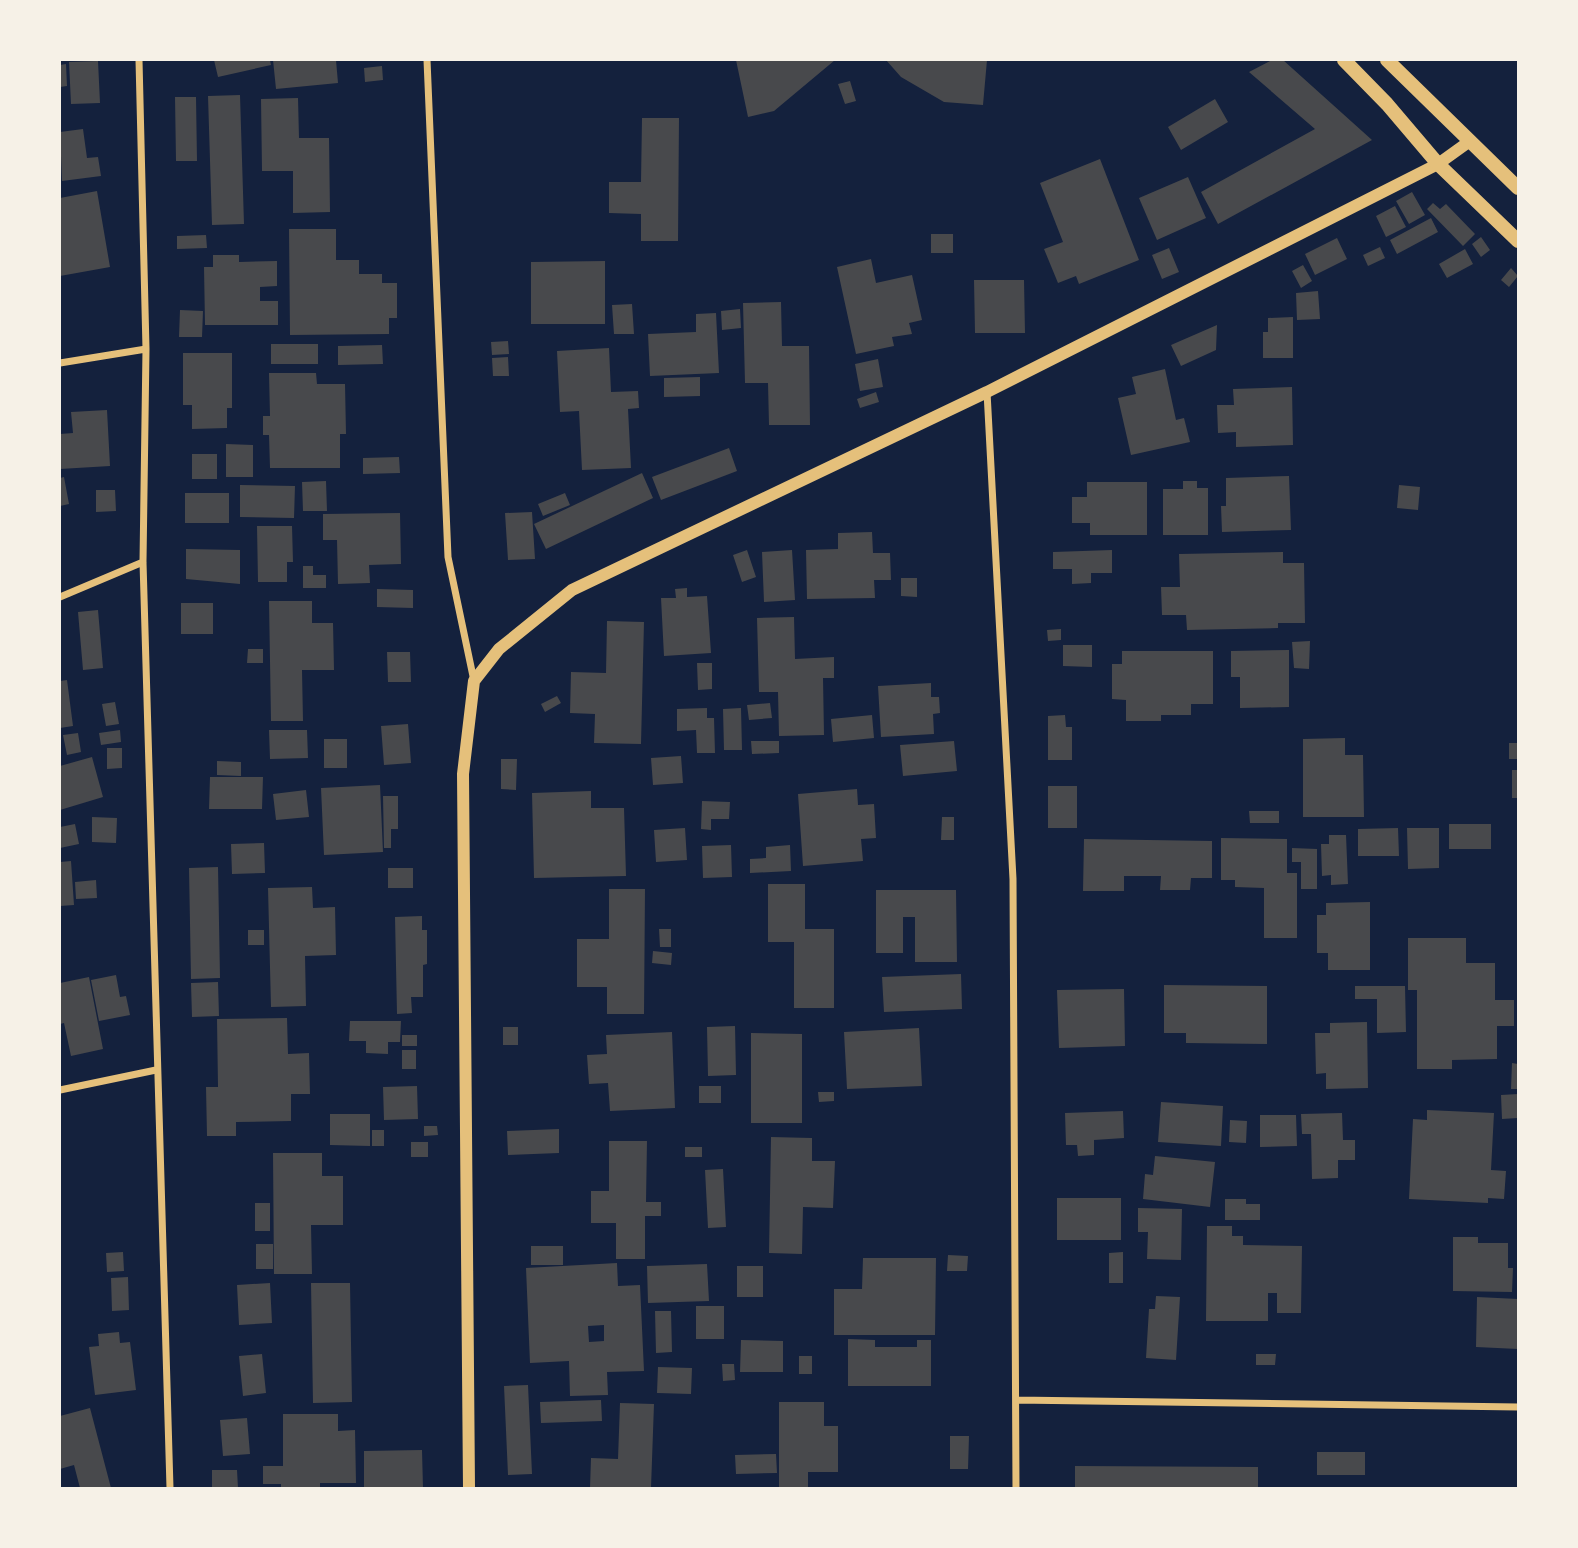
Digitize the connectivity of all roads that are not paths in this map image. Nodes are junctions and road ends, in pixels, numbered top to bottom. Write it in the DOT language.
graph roads {
  1 [pos="139,60"];
  2 [pos="427,60"];
  3 [pos="1344,60"];
  4 [pos="1387,60"];
  5 [pos="1470,141"];
  6 [pos="1438,164"];
  7 [pos="1518,188"];
  8 [pos="1518,241"];
  9 [pos="146,349"];
  10 [pos="60,363"];
  11 [pos="987,392"];
  12 [pos="143,562"];
  13 [pos="60,597"];
  14 [pos="474,681"];
  15 [pos="156,1070"];
  16 [pos="60,1090"];
  17 [pos="1016,1400"];
  18 [pos="1518,1408"];
  19 [pos="170,1489"];
  20 [pos="469,1489"];
  21 [pos="1016,1489"];
  1 -- 9 [label="street"];
  2 -- 14 [label="street"];
  3 -- 6 [label="main road"];
  4 -- 5 [label="main road"];
  5 -- 6 [label="street"];
  5 -- 7 [label="main road"];
  6 -- 8 [label="main road"];
  6 -- 11 [label="street"];
  9 -- 10 [label="street"];
  9 -- 12 [label="street"];
  11 -- 14 [label="street"];
  11 -- 17 [label="street"];
  12 -- 13 [label="street"];
  12 -- 15 [label="street"];
  14 -- 20 [label="street"];
  15 -- 16 [label="street"];
  15 -- 19 [label="street"];
  17 -- 18 [label="street"];
  17 -- 21 [label="street"];
}
